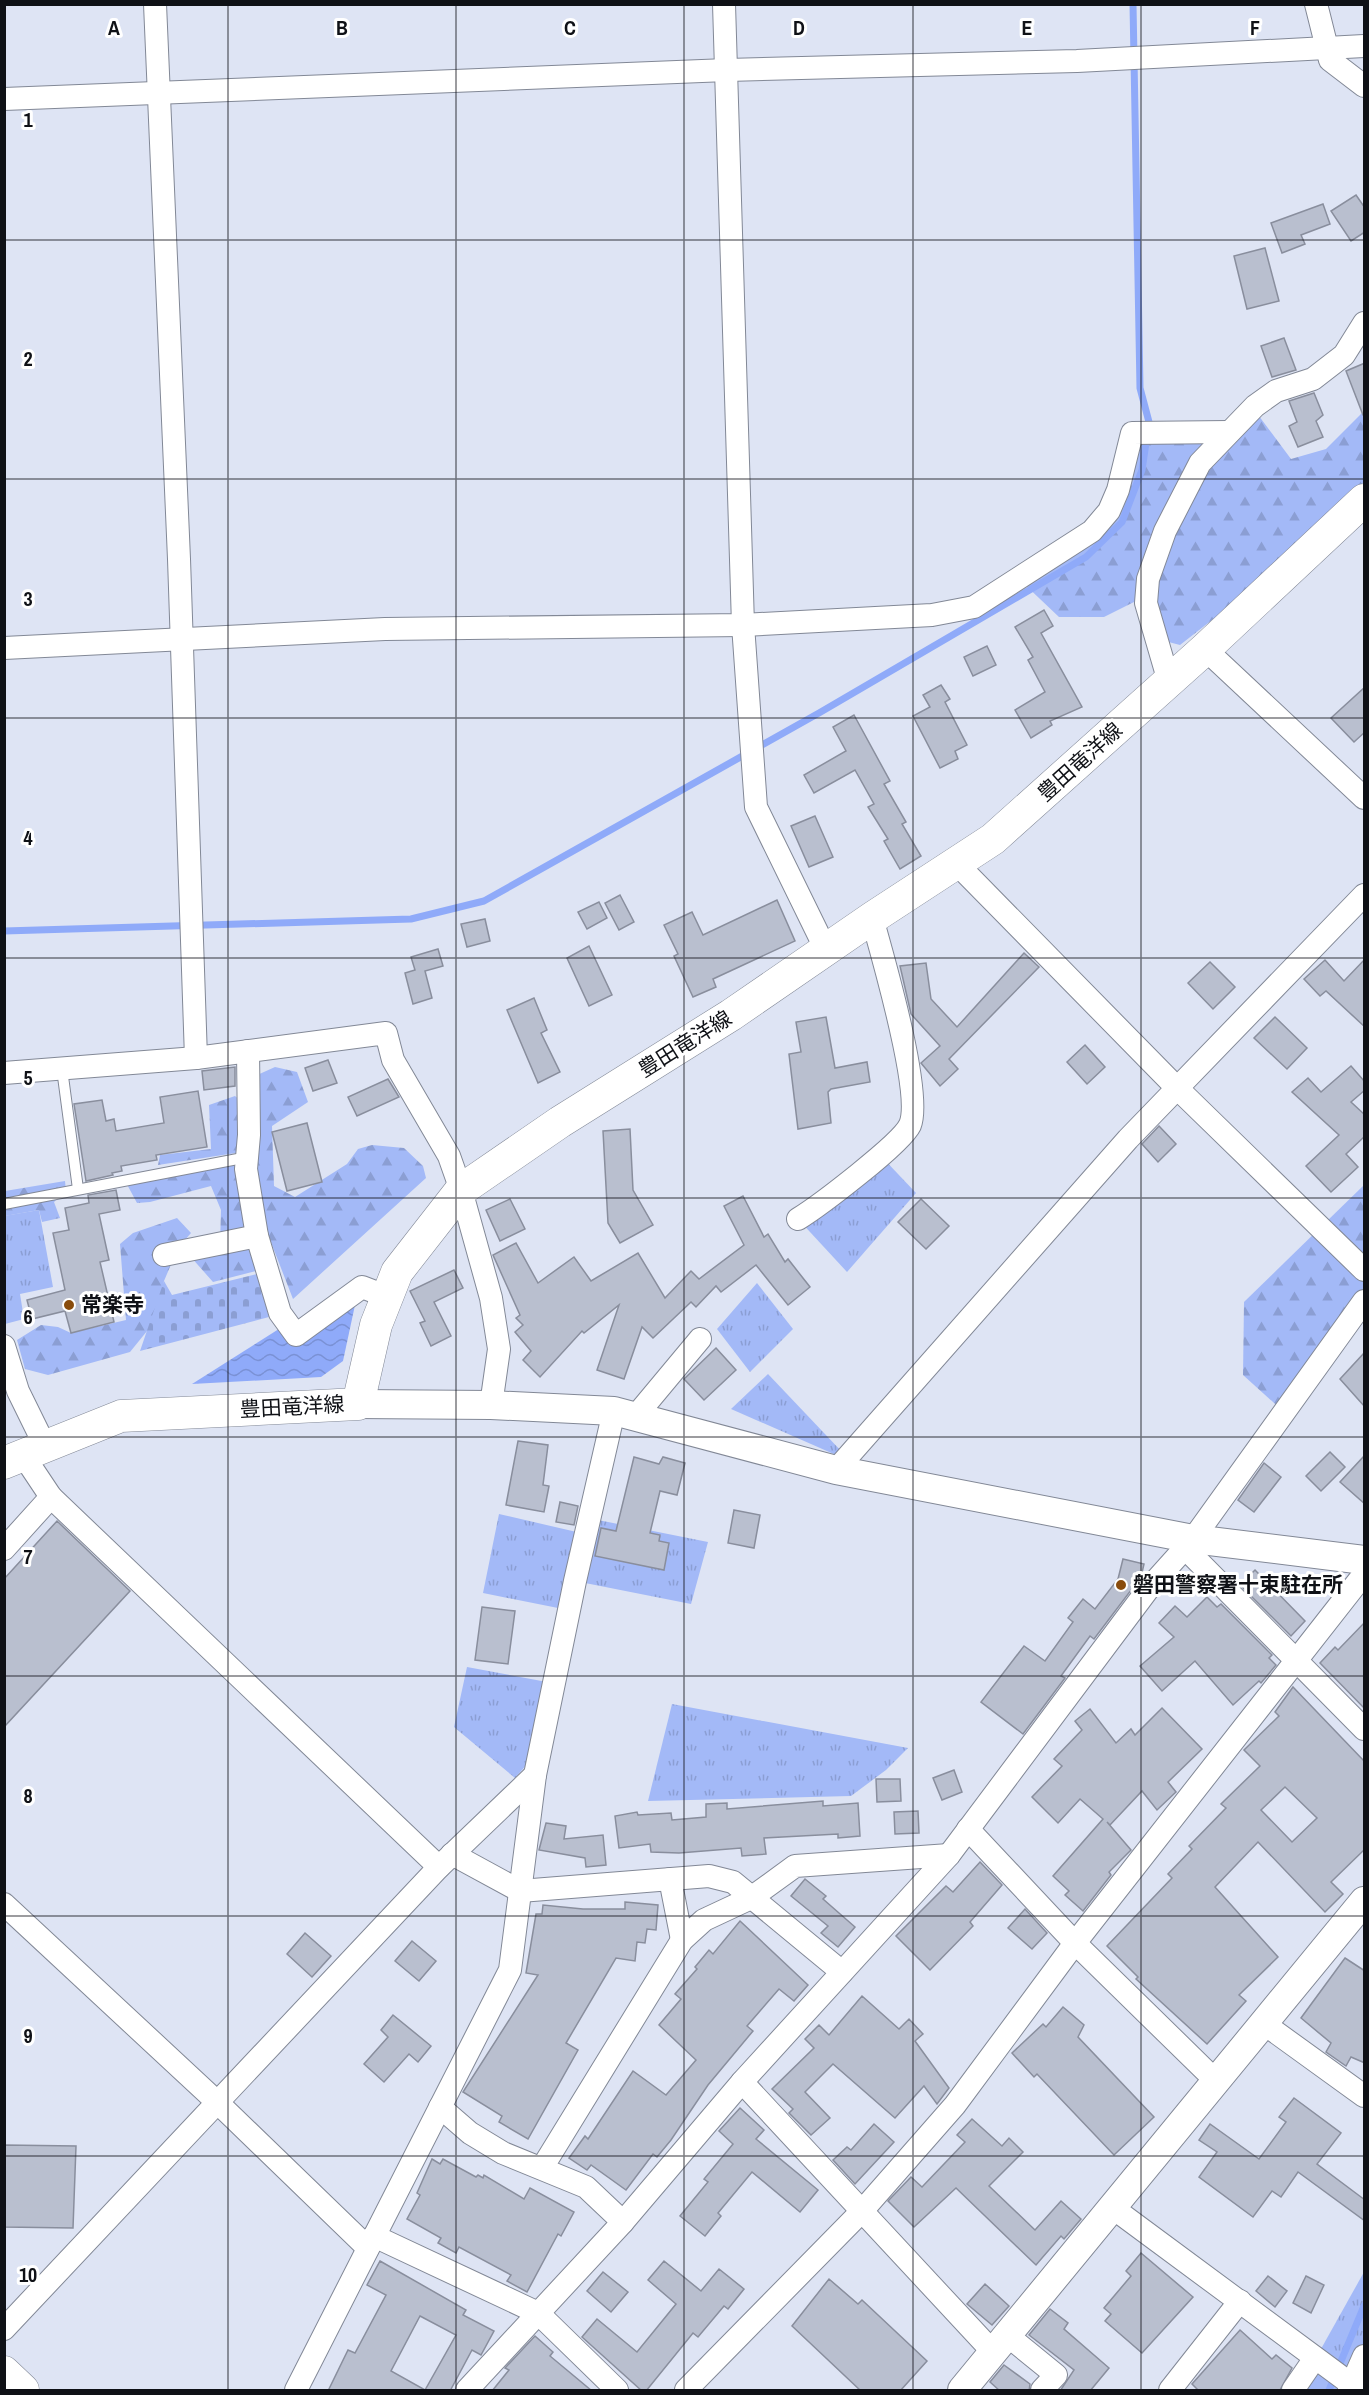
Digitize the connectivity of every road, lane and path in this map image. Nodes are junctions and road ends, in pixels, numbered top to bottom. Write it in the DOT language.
graph roads {
  1 [pos="155,4"];
  2 [pos="724,4"];
  3 [pos="1317,4"];
  4 [pos="1365,46"];
  5 [pos="1326,48"];
  6 [pos="727,70"];
  7 [pos="1365,86"];
  8 [pos="158,93"];
  9 [pos="4,99"];
  10 [pos="1365,323"];
  11 [pos="1229,432"];
  12 [pos="1365,500"];
  13 [pos="743,625"];
  14 [pos="182,640"];
  15 [pos="4,648"];
  16 [pos="1205,649"];
  17 [pos="1169,682"];
  18 [pos="1365,798"];
  19 [pos="957,864"];
  20 [pos="1365,895"];
  21 [pos="872,918"];
  22 [pos="826,950"];
  23 [pos="248,1051"];
  24 [pos="196,1058"];
  25 [pos="62,1070"];
  26 [pos="4,1073"];
  27 [pos="1177,1088"];
  28 [pos="248,1157"];
  29 [pos="78,1189"];
  30 [pos="461,1190"];
  31 [pos="4,1204"];
  32 [pos="798,1219"];
  33 [pos="257,1236"];
  34 [pos="164,1255"];
  35 [pos="1365,1270"];
  36 [pos="388,1297"];
  37 [pos="1365,1301"];
  38 [pos="700,1339"];
  39 [pos="4,1346"];
  40 [pos="358,1404"];
  41 [pos="491,1405"];
  42 [pos="625,1414"];
  43 [pos="24,1455"];
  44 [pos="836,1470"];
  45 [pos="51,1497"];
  46 [pos="1189,1543"];
  47 [pos="4,1549"];
  48 [pos="1365,1560"];
  49 [pos="1365,1574"];
  50 [pos="1298,1660"];
  51 [pos="1365,1729"];
  52 [pos="535,1775"];
  53 [pos="968,1829"];
  54 [pos="948,1855"];
  55 [pos="445,1860"];
  56 [pos="670,1879"];
  57 [pos="520,1891"];
  58 [pos="751,1898"];
  59 [pos="1365,1901"];
  60 [pos="4,1904"];
  61 [pos="682,1940"];
  62 [pos="1075,1943"];
  63 [pos="842,1972"];
  64 [pos="1263,2023"];
  65 [pos="1216,2080"];
  66 [pos="742,2082"];
  67 [pos="1365,2096"];
  68 [pos="217,2102"];
  69 [pos="440,2107"];
  70 [pos="542,2168"];
  71 [pos="1113,2208"];
  72 [pos="862,2211"];
  73 [pos="623,2222"];
  74 [pos="371,2242"];
  75 [pos="1240,2301"];
  76 [pos="538,2313"];
  77 [pos="4,2329"];
  78 [pos="1001,2344"];
  79 [pos="1365,2356"];
  80 [pos="1315,2358"];
  81 [pos="4,2372"];
  82 [pos="1353,2389"];
  83 [pos="23,2391"];
  84 [pos="296,2391"];
  85 [pos="467,2391"];
  86 [pos="617,2391"];
  87 [pos="686,2391"];
  88 [pos="962,2391"];
  89 [pos="1042,2391"];
  90 [pos="1170,2391"];
  91 [pos="1293,2391"];
  1 -- 8 [label="street"];
  2 -- 6 [label="street"];
  3 -- 5 [label="street"];
  4 -- 5 [label="street"];
  5 -- 6 [label="street"];
  5 -- 7 [label="street"];
  6 -- 8 [label="street"];
  6 -- 13 [label="street"];
  8 -- 9 [label="street"];
  8 -- 14 [label="street"];
  10 -- 11 [label="street"];
  11 -- 13 [label="street"];
  11 -- 17 [label="street"];
  12 -- 16 [label="main road, 豊田竜洋線"];
  13 -- 14 [label="street"];
  13 -- 22 [label="street"];
  14 -- 15 [label="street"];
  14 -- 24 [label="street"];
  16 -- 17 [label="main road, 豊田竜洋線"];
  16 -- 18 [label="street"];
  17 -- 19 [label="main road, 豊田竜洋線"];
  19 -- 21 [label="main road, 豊田竜洋線"];
  19 -- 27 [label="street"];
  20 -- 27 [label="street"];
  21 -- 22 [label="main road, 豊田竜洋線"];
  21 -- 32 [label="street"];
  22 -- 30 [label="main road, 豊田竜洋線"];
  23 -- 24 [label="street"];
  23 -- 28 [label="street"];
  23 -- 30 [label="street"];
  24 -- 25 [label="street"];
  25 -- 26 [label="street"];
  25 -- 29 [label="lane"];
  27 -- 35 [label="street"];
  27 -- 44 [label="street"];
  28 -- 29 [label="lane"];
  28 -- 33 [label="street"];
  29 -- 31 [label="lane"];
  30 -- 36 [label="main road, 豊田竜洋線"];
  30 -- 41 [label="street"];
  33 -- 34 [label="street"];
  33 -- 36 [label="street"];
  36 -- 40 [label="main road, 豊田竜洋線"];
  37 -- 46 [label="street"];
  38 -- 42 [label="street"];
  39 -- 43 [label="street"];
  40 -- 41 [label="street"];
  40 -- 43 [label="main road, 豊田竜洋線"];
  41 -- 42 [label="street"];
  42 -- 44 [label="street"];
  42 -- 52 [label="street"];
  43 -- 45 [label="street"];
  44 -- 46 [label="street"];
  45 -- 47 [label="street"];
  45 -- 55 [label="street"];
  46 -- 48 [label="street"];
  46 -- 50 [label="street"];
  46 -- 53 [label="street"];
  49 -- 50 [label="street"];
  50 -- 51 [label="street"];
  50 -- 62 [label="street"];
  52 -- 55 [label="street"];
  52 -- 57 [label="street"];
  53 -- 54 [label="street"];
  53 -- 62 [label="street"];
  54 -- 58 [label="street"];
  54 -- 63 [label="street"];
  55 -- 57 [label="street"];
  55 -- 68 [label="street"];
  56 -- 57 [label="street"];
  56 -- 58 [label="street"];
  56 -- 61 [label="street"];
  57 -- 69 [label="street"];
  58 -- 61 [label="street"];
  58 -- 63 [label="street"];
  59 -- 64 [label="street"];
  60 -- 68 [label="street"];
  61 -- 70 [label="street"];
  62 -- 65 [label="street"];
  62 -- 72 [label="street"];
  63 -- 66 [label="street"];
  64 -- 65 [label="street"];
  64 -- 67 [label="street"];
  65 -- 71 [label="street"];
  66 -- 72 [label="street"];
  66 -- 73 [label="street"];
  68 -- 74 [label="street"];
  68 -- 77 [label="street"];
  69 -- 70 [label="street"];
  69 -- 74 [label="street"];
  70 -- 73 [label="street"];
  71 -- 75 [label="street"];
  71 -- 78 [label="street"];
  72 -- 78 [label="street"];
  72 -- 87 [label="street"];
  73 -- 76 [label="street"];
  74 -- 76 [label="street"];
  74 -- 84 [label="street"];
  75 -- 80 [label="street"];
  75 -- 90 [label="street"];
  76 -- 85 [label="street"];
  76 -- 86 [label="street"];
  78 -- 88 [label="street"];
  78 -- 89 [label="street"];
  79 -- 82 [label="street"];
  80 -- 82 [label="street"];
  80 -- 91 [label="street"];
  81 -- 83 [label="main road"];
}
